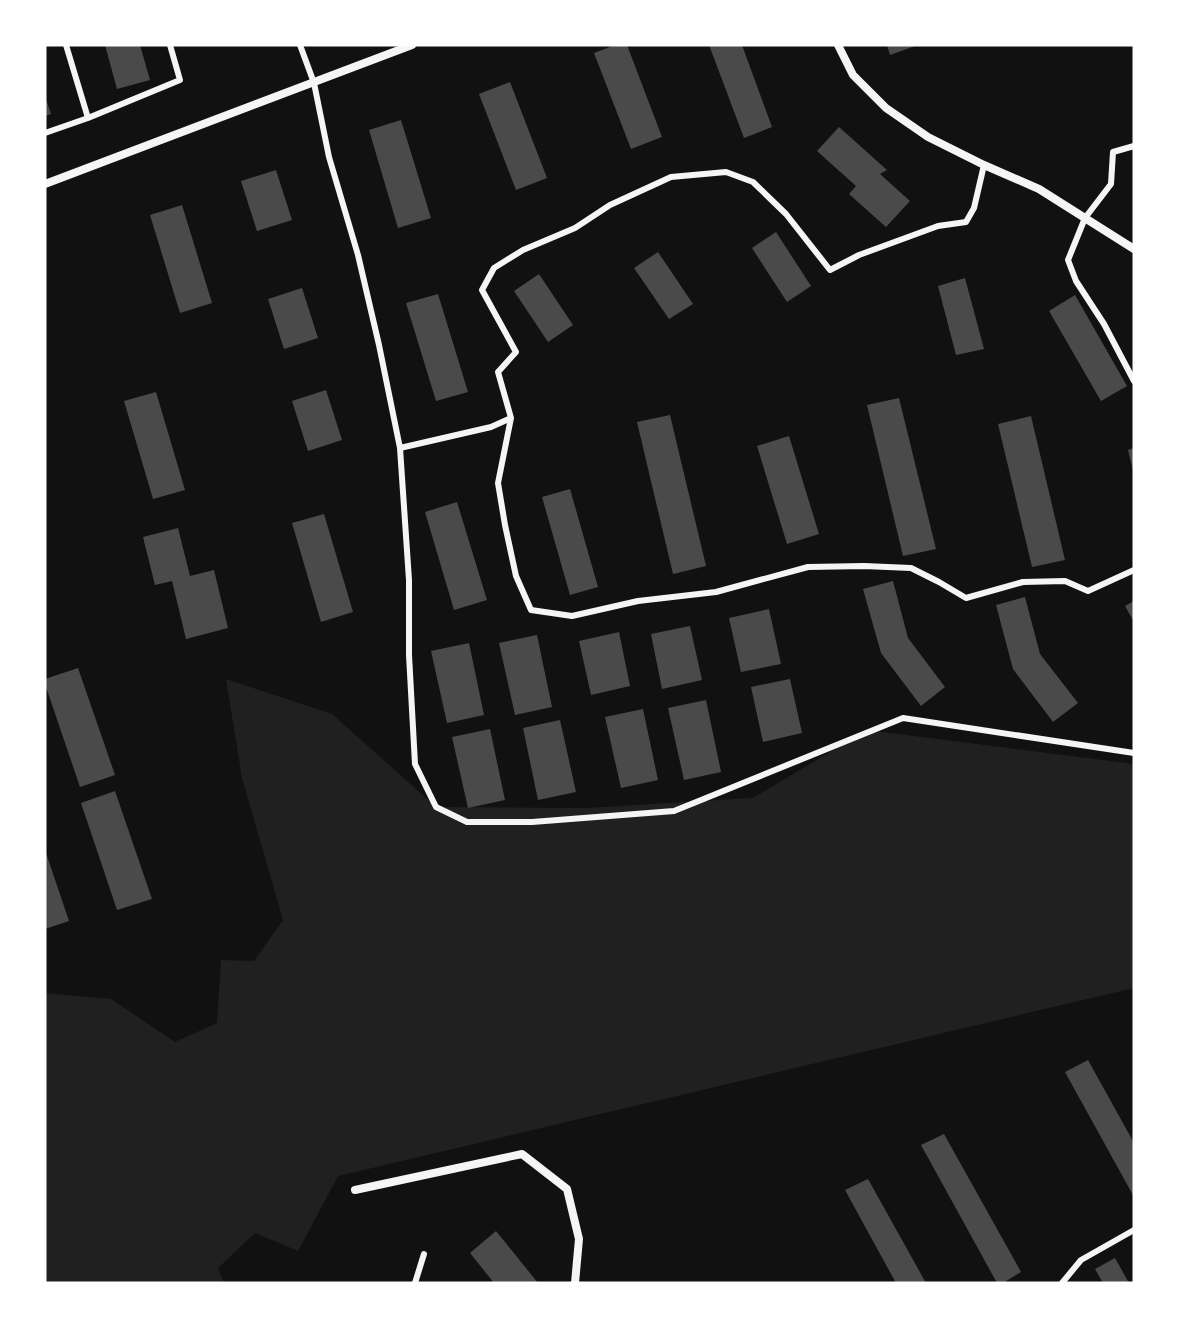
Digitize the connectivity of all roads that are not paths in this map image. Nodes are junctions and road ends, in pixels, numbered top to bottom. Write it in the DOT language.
graph roads {
  1 [pos="66,45"];
  2 [pos="170,45"];
  3 [pos="300,45"];
  4 [pos="412,45"];
  5 [pos="838,45"];
  6 [pos="314,83"];
  7 [pos="88,118"];
  8 [pos="45,133"];
  9 [pos="1134,147"];
  10 [pos="984,165"];
  11 [pos="45,184"];
  12 [pos="1085,218"];
  13 [pos="1134,249"];
  14 [pos="1134,381"];
  15 [pos="511,418"];
  16 [pos="400,448"];
  17 [pos="1134,570"];
  18 [pos="1134,753"];
  19 [pos="355,1191"];
  20 [pos="1134,1230"];
  21 [pos="424,1254"];
  22 [pos="416,1283"];
  23 [pos="575,1283"];
  24 [pos="1062,1283"];
  1 -- 7 [label="street"];
  2 -- 7 [label="street"];
  3 -- 6 [label="street"];
  4 -- 6 [label="main road"];
  5 -- 10 [label="street"];
  6 -- 11 [label="main road"];
  6 -- 16 [label="street"];
  7 -- 8 [label="street"];
  9 -- 12 [label="street"];
  10 -- 12 [label="street"];
  10 -- 15 [label="street"];
  12 -- 13 [label="street"];
  12 -- 14 [label="street"];
  15 -- 16 [label="street"];
  15 -- 17 [label="street"];
  16 -- 18 [label="street"];
  19 -- 23 [label="street"];
  20 -- 24 [label="street"];
  21 -- 22 [label="street"];
}
